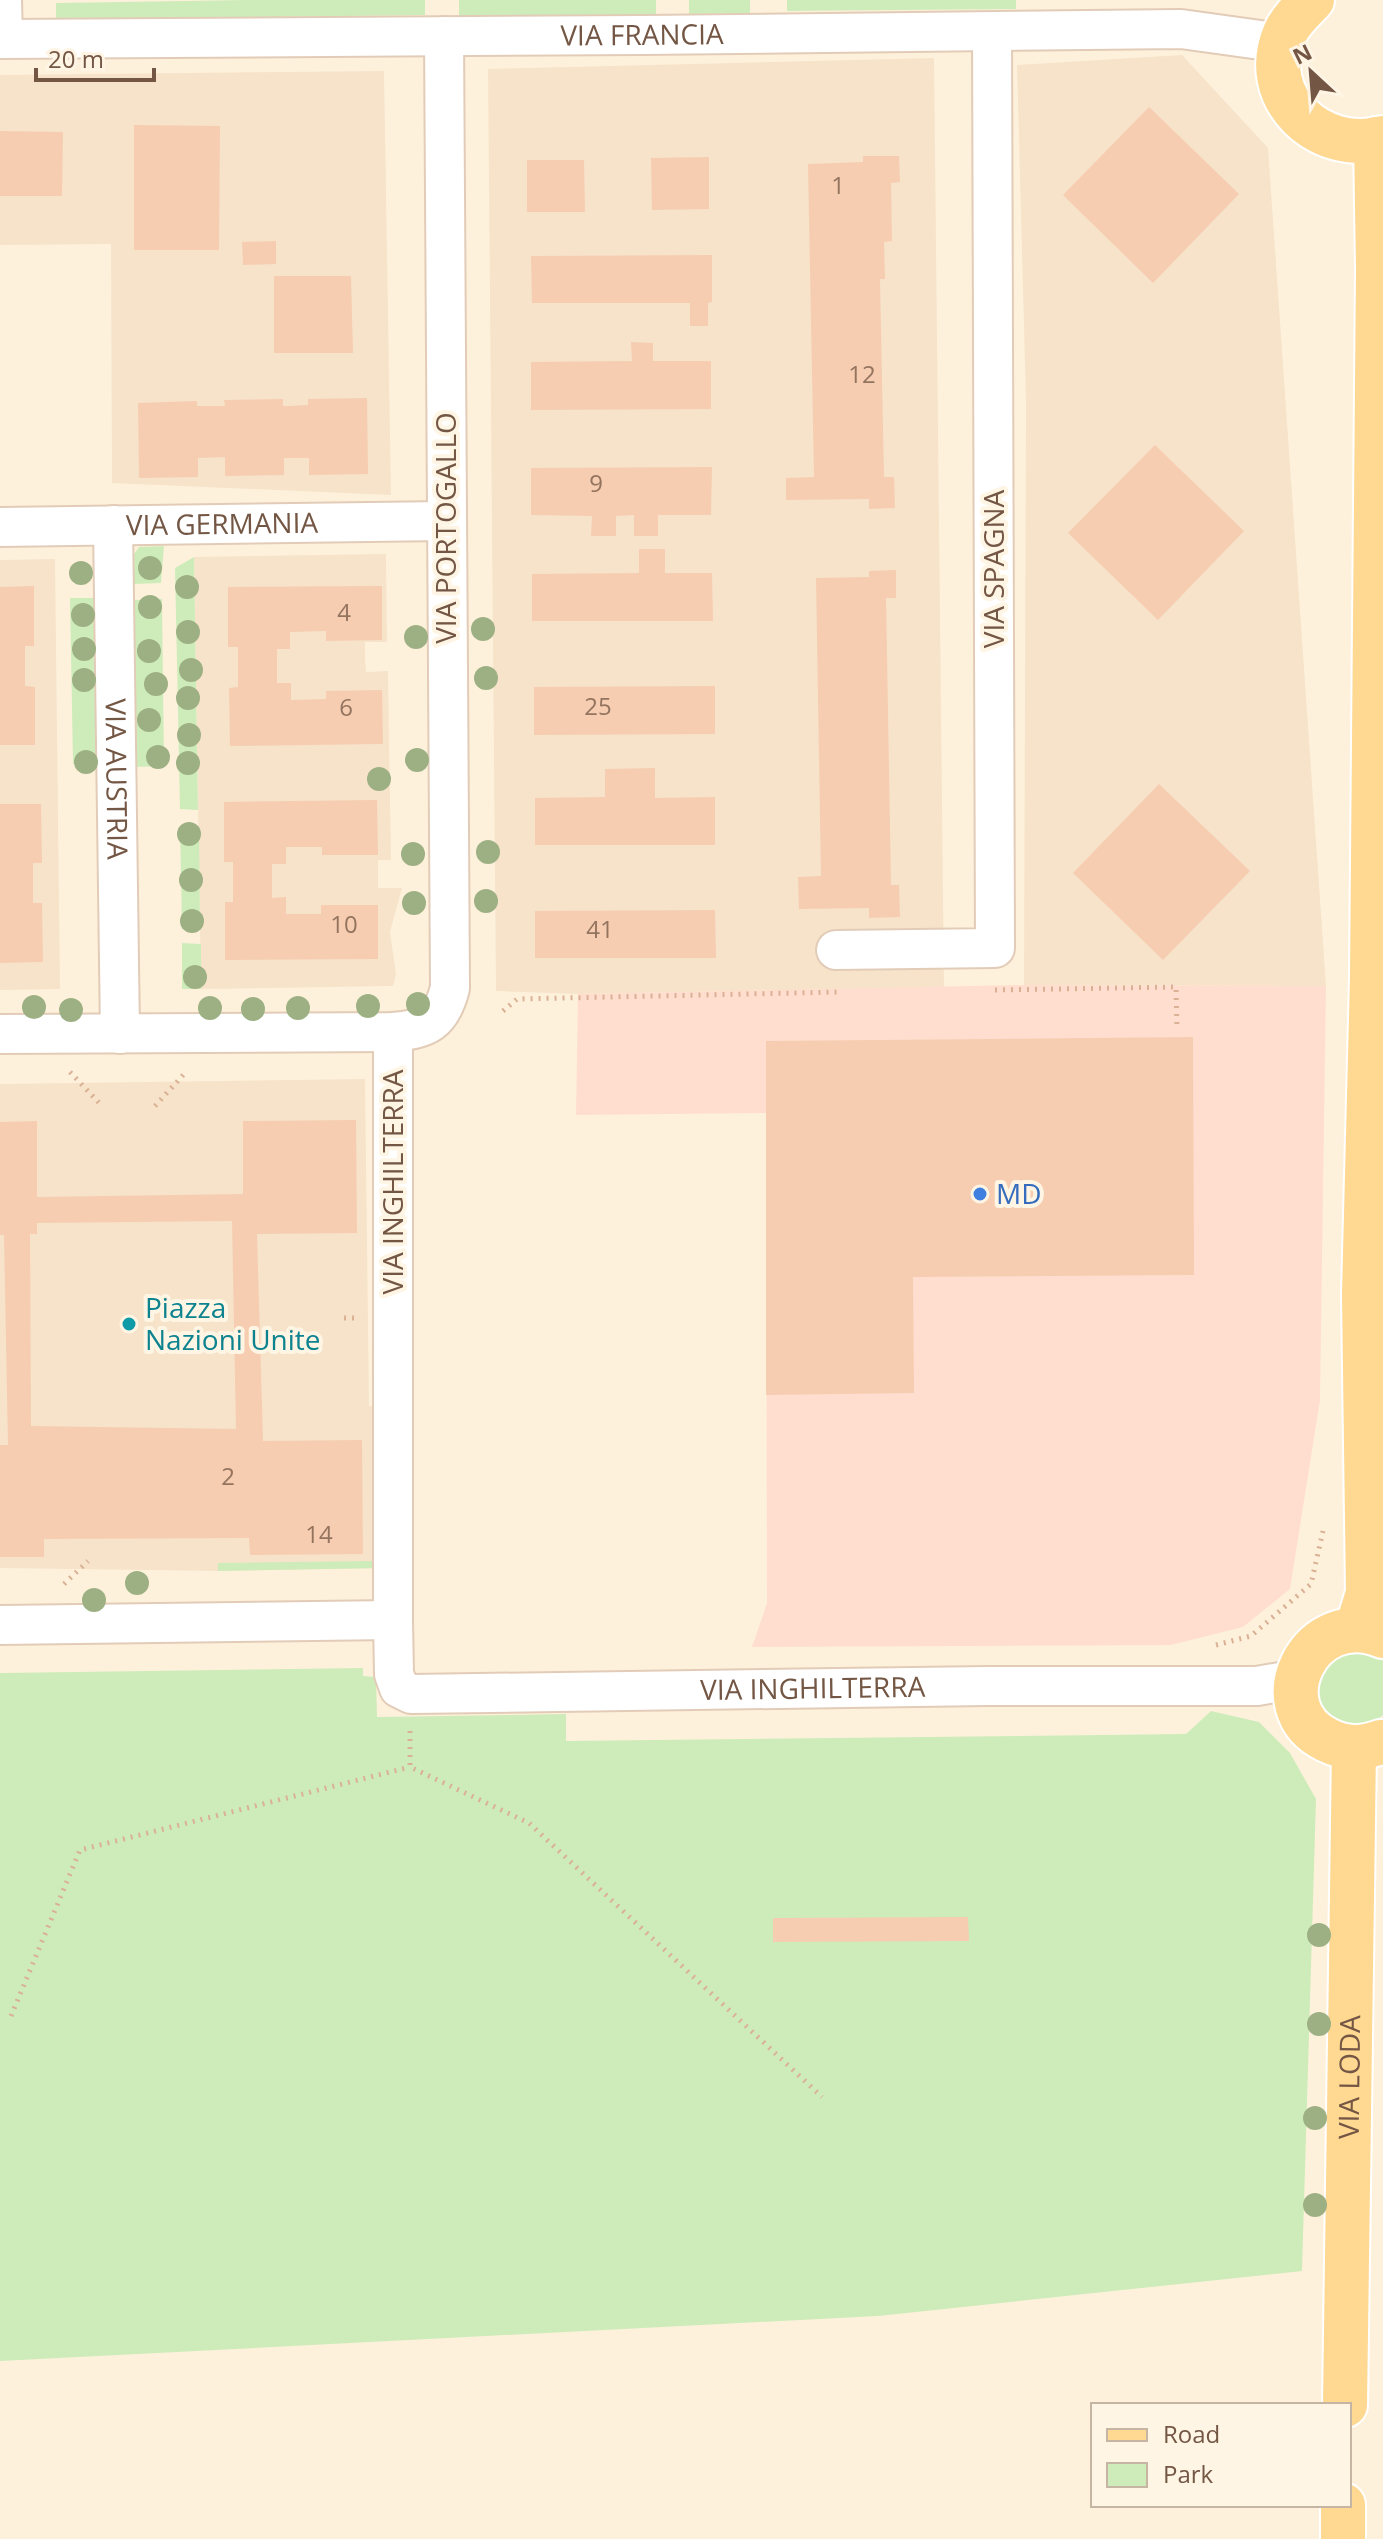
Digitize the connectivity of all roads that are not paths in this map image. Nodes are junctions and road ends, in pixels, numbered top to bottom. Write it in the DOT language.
graph roads {
  1 [pos="2,0"];
  2 [pos="1312,0"];
  3 [pos="992,32"];
  4 [pos="444,36"];
  5 [pos="1,38"];
  6 [pos="1282,43"];
  7 [pos="1380,139"];
  8 [pos="446,521"];
  9 [pos="113,525"];
  10 [pos="0,527"];
  11 [pos="836,950"];
  12 [pos="439,1018"];
  13 [pos="393,1032"];
  14 [pos="0,1034"];
  15 [pos="120,1034"];
  16 [pos="393,1620"];
  17 [pos="0,1625"];
  18 [pos="1370,1632"];
  19 [pos="1297,1679"];
  20 [pos="1369,1744"];
  21 [pos="1345,2403"];
  22 [pos="1343,2507"];
  23 [pos="1343,2539"];
  1 -- 5 [label="street"];
  2 -- 6 [label="main road"];
  3 -- 4 [label="street, VIA FRANCIA"];
  3 -- 6 [label="street, VIA FRANCIA"];
  3 -- 11 [label="street, VIA SPAGNA"];
  4 -- 5 [label="street, VIA FRANCIA"];
  4 -- 8 [label="street, VIA PORTOGALLO"];
  6 -- 7 [label="main road"];
  7 -- 18 [label="main road"];
  8 -- 9 [label="street, VIA GERMANIA"];
  8 -- 12 [label="street, VIA PORTOGALLO"];
  9 -- 10 [label="street, VIA GERMANIA"];
  9 -- 15 [label="street, VIA AUSTRIA"];
  12 -- 13 [label="street, VIA INGHILTERRA"];
  13 -- 15 [label="street, VIA INGHILTERRA"];
  13 -- 16 [label="street, VIA INGHILTERRA"];
  14 -- 15 [label="street, VIA INGHILTERRA"];
  16 -- 17 [label="street"];
  16 -- 19 [label="street, VIA INGHILTERRA"];
  18 -- 19 [label="main road"];
  19 -- 20 [label="main road, VIA LODA"];
  20 -- 21 [label="main road, VIA LODA"];
  22 -- 23 [label="main road"];
}
